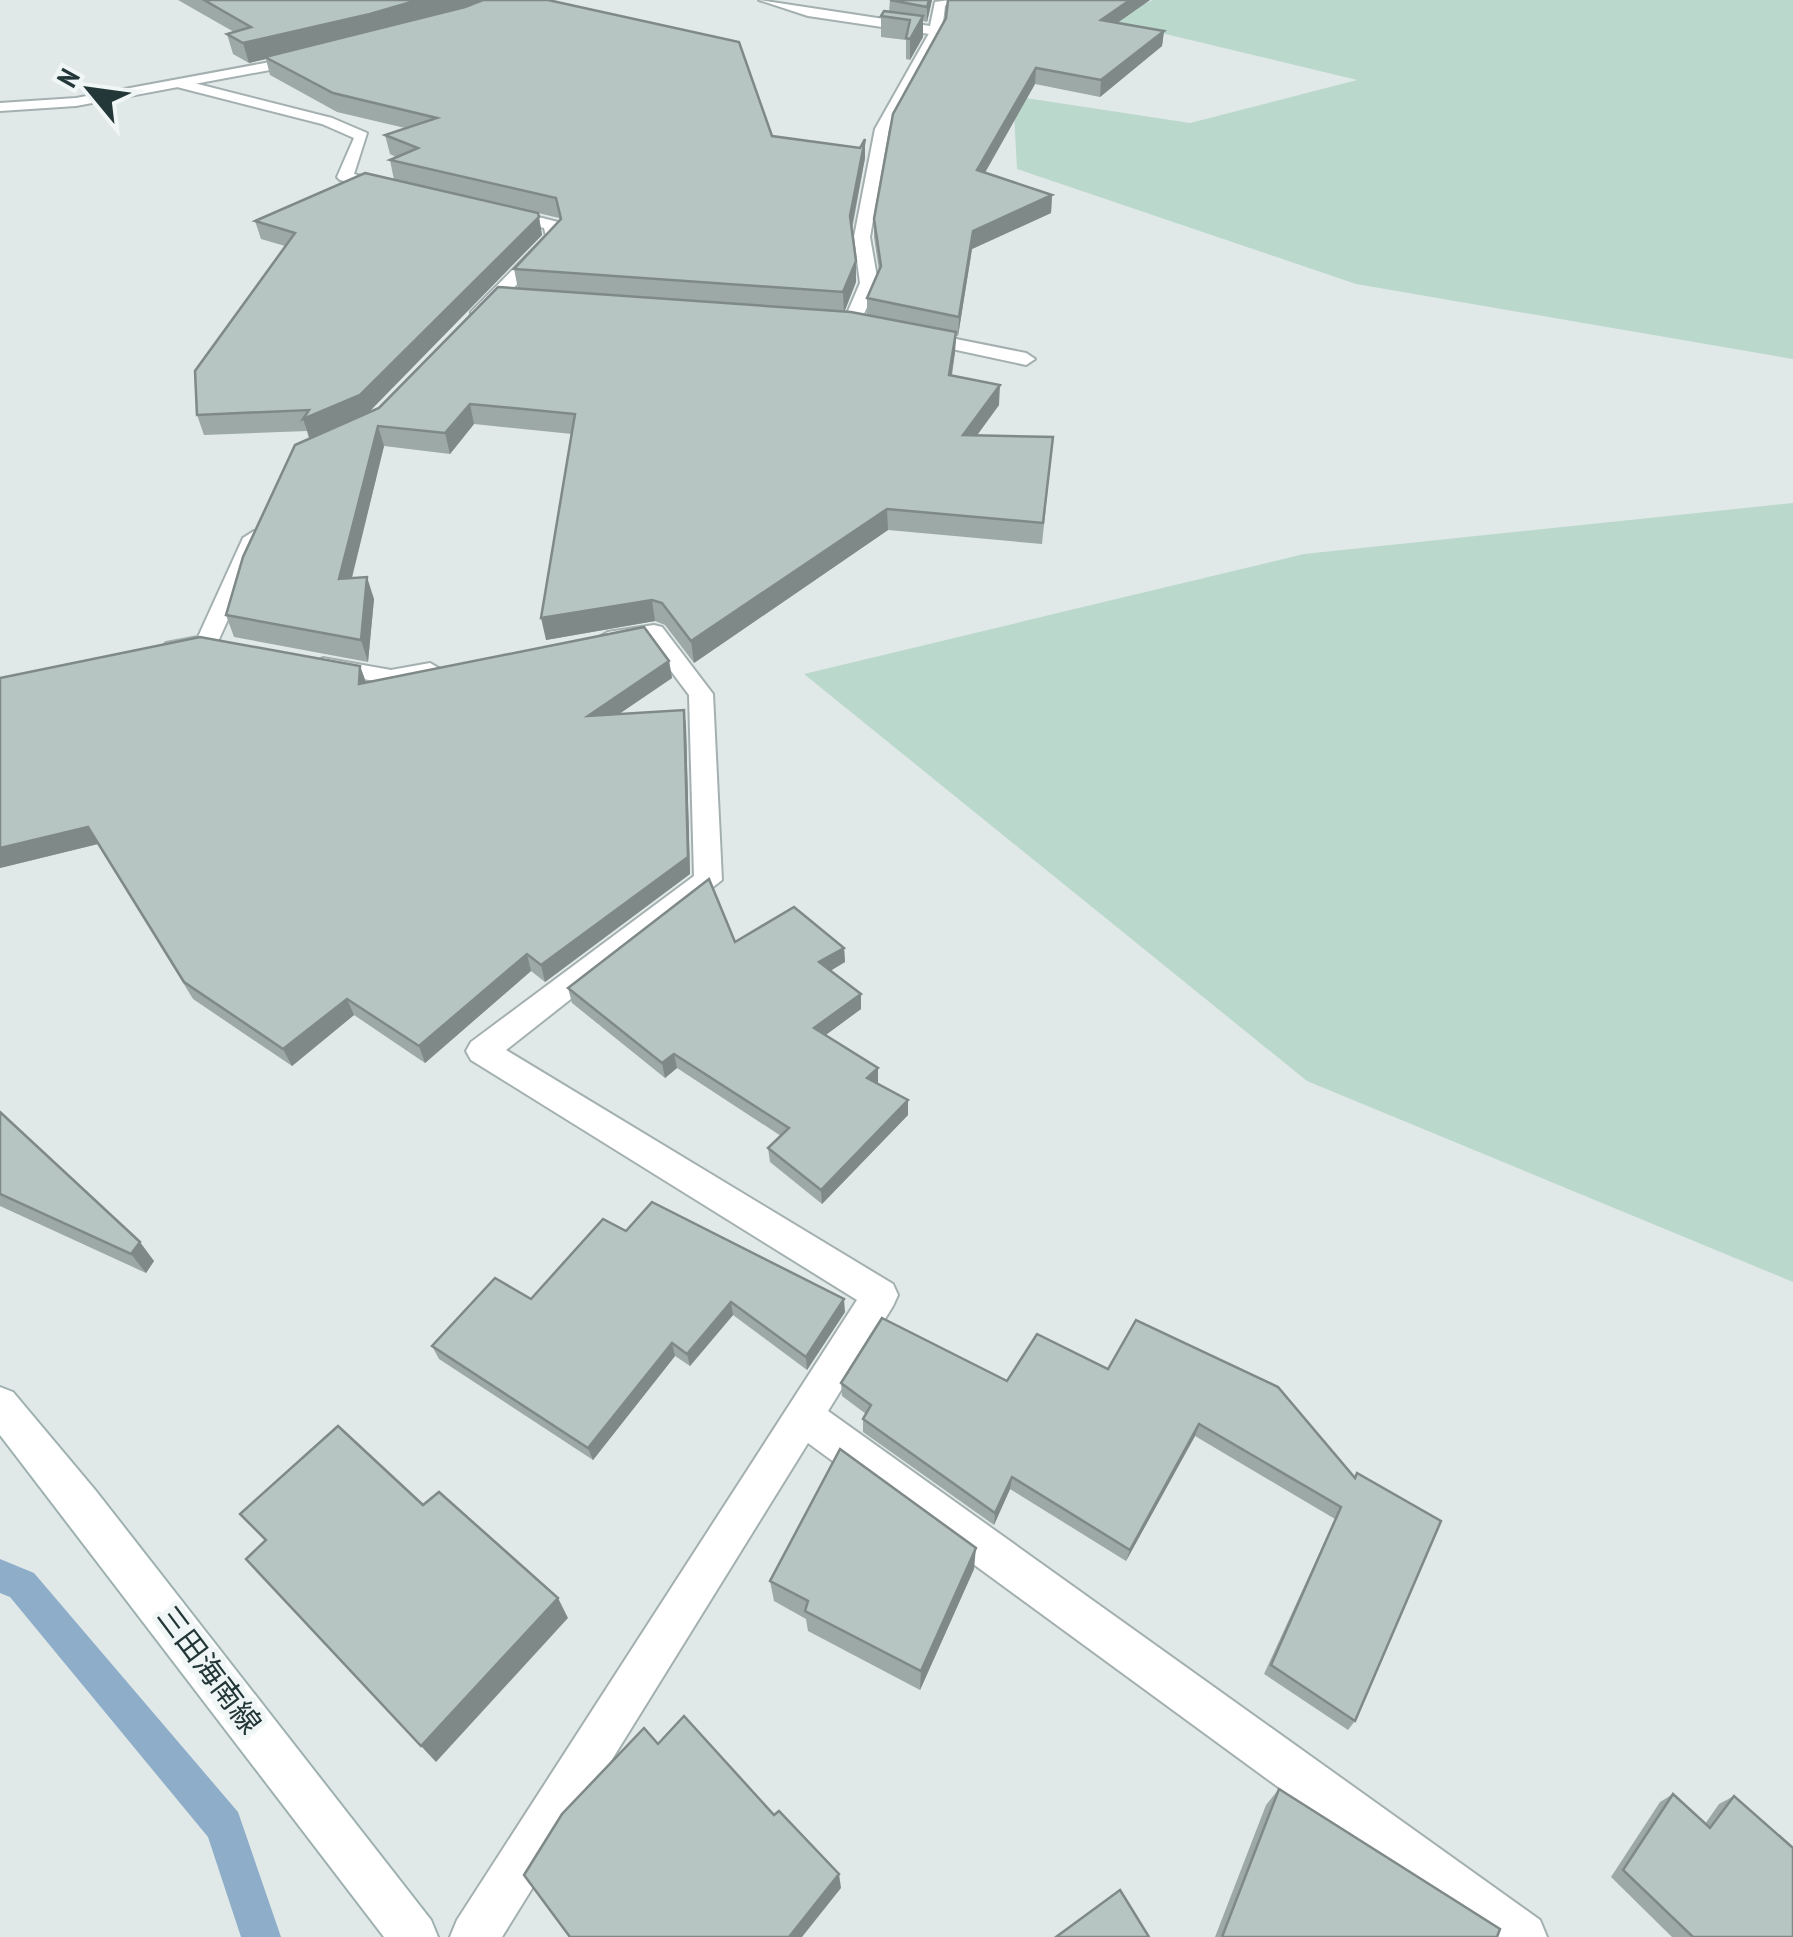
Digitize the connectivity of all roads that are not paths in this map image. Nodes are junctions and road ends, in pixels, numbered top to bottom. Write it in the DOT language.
graph roads {
  1 [pos="764,0"];
  2 [pos="944,0"];
  3 [pos="936,32"];
  4 [pos="330,55"];
  5 [pos="182,84"];
  6 [pos="0,106"];
  7 [pos="401,190"];
  8 [pos="477,207"];
  9 [pos="832,322"];
  10 [pos="468,325"];
  11 [pos="891,331"];
  12 [pos="1026,359"];
  13 [pos="260,526"];
  14 [pos="207,643"];
  15 [pos="579,644"];
  16 [pos="158,650"];
  17 [pos="244,650"];
  18 [pos="299,660"];
  19 [pos="466,664"];
  20 [pos="0,1405"];
  21 [pos="803,1416"];
  22 [pos="414,1937"];
  23 [pos="474,1937"];
  24 [pos="1524,1937"];
  1 -- 3 [label="street"];
  2 -- 3 [label="street"];
  3 -- 9 [label="street"];
  4 -- 5 [label="street"];
  5 -- 6 [label="street"];
  5 -- 7 [label="street"];
  8 -- 10 [label="street"];
  11 -- 12 [label="street"];
  13 -- 14 [label="street"];
  14 -- 16 [label="street"];
  14 -- 17 [label="street"];
  15 -- 21 [label="street"];
  18 -- 19 [label="street"];
  20 -- 22 [label="street, 三田海南線"];
  21 -- 23 [label="street"];
  21 -- 24 [label="street"];
}
